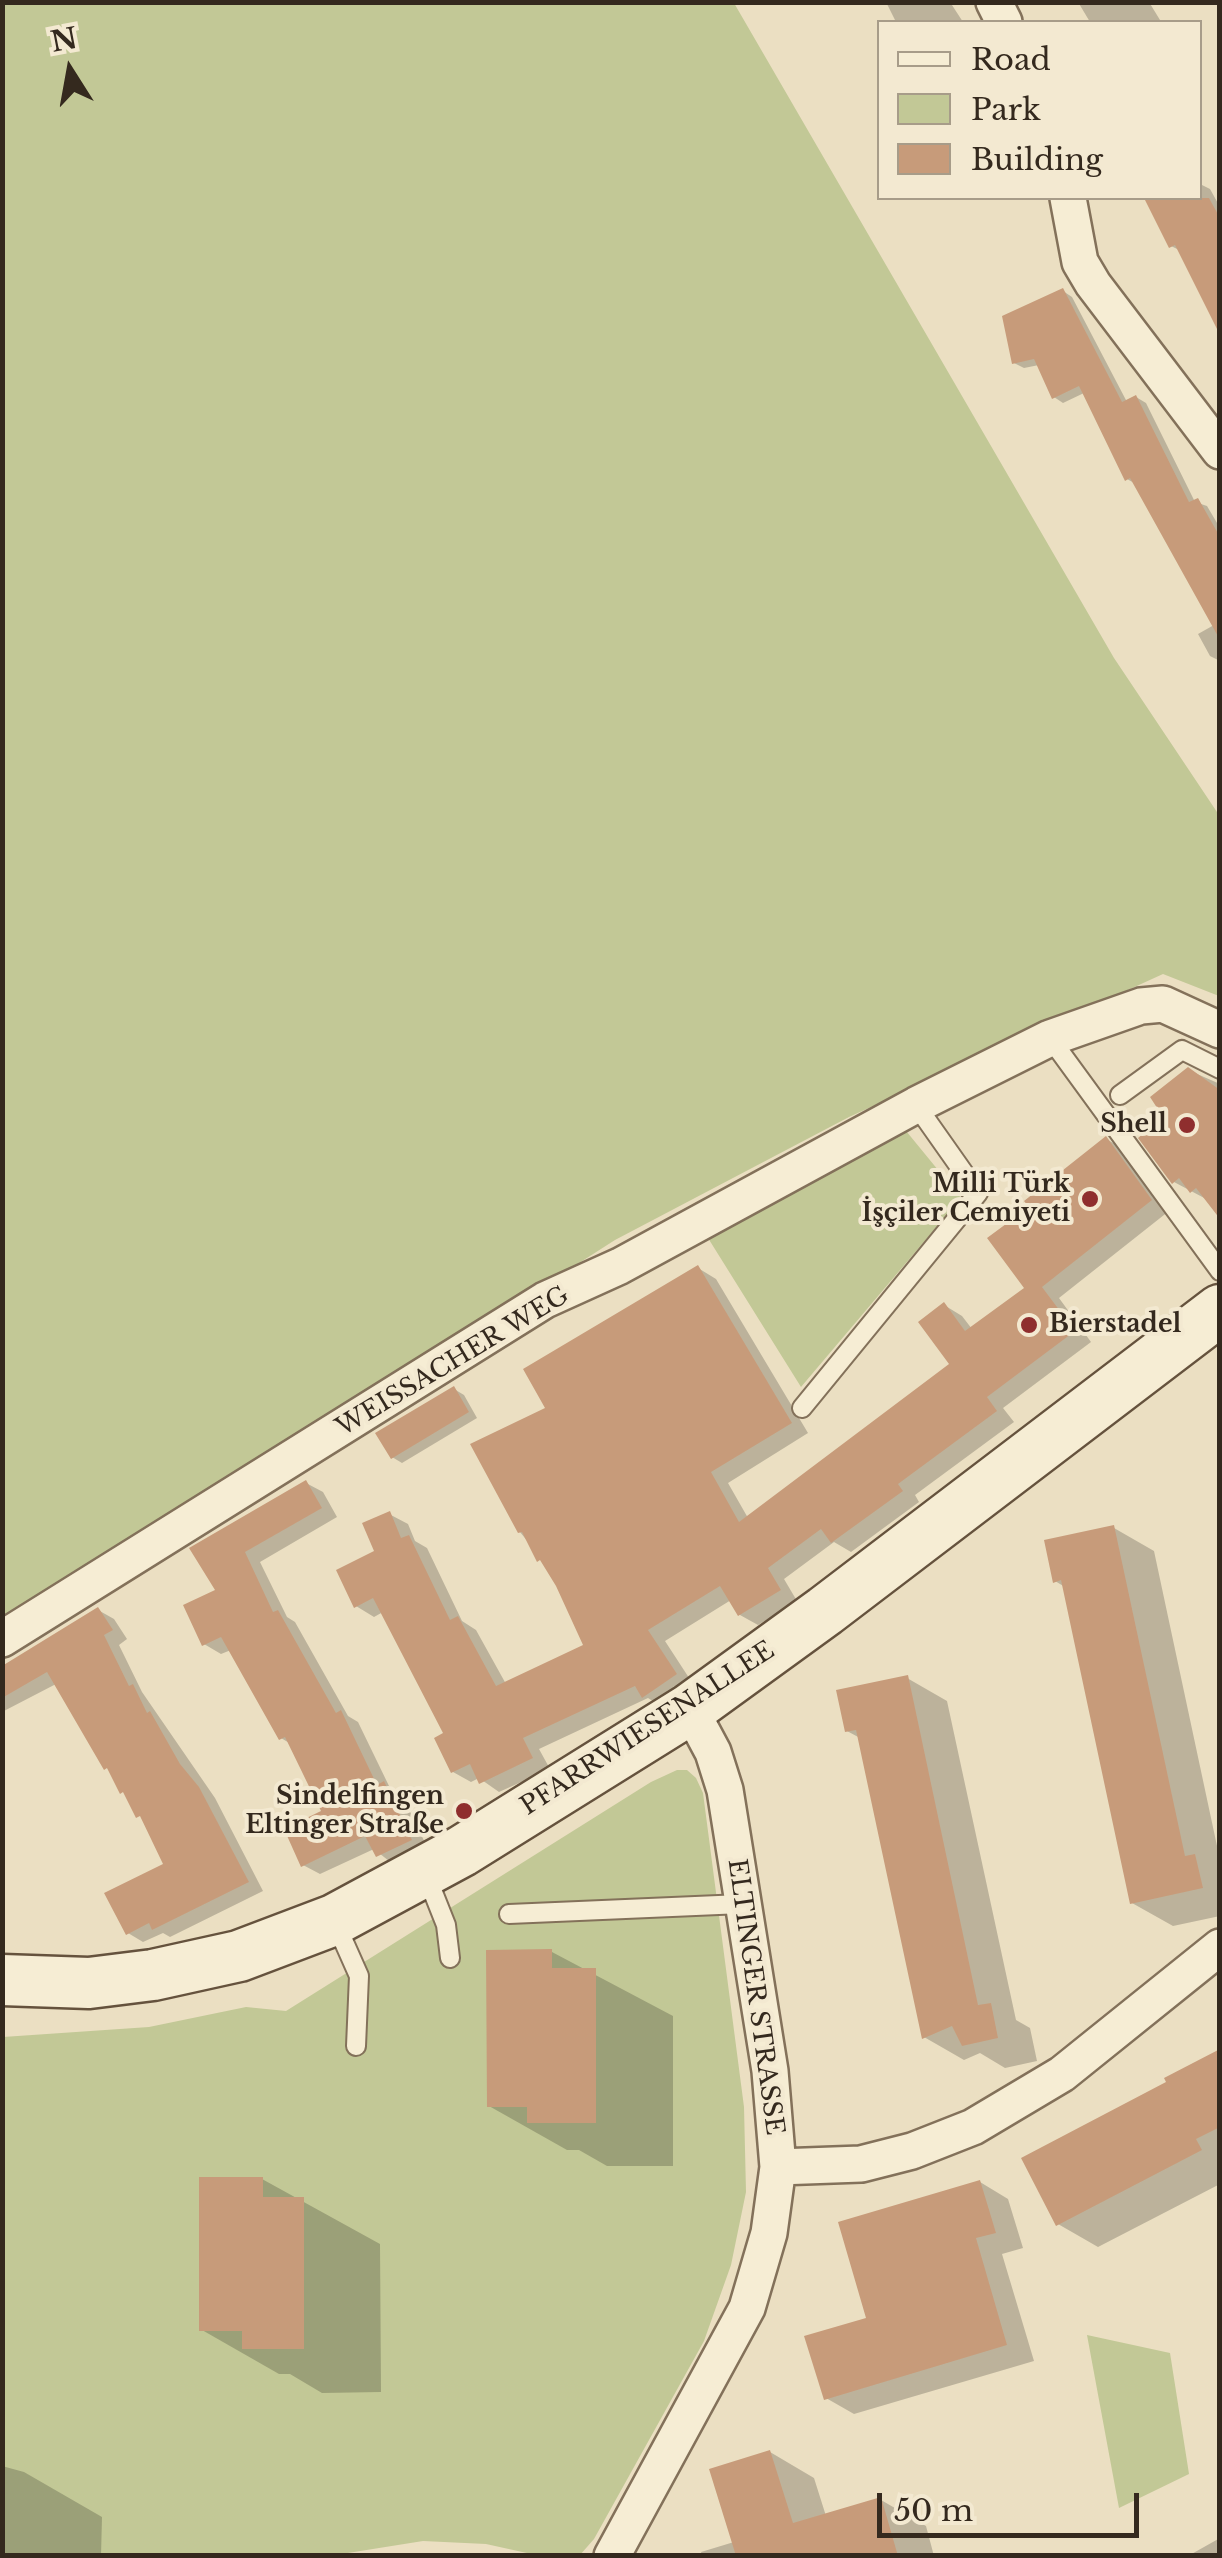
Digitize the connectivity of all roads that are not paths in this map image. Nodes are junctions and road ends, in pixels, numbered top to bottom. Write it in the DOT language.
graph roads {
  1 [pos="1068,200"];
  2 [pos="1220,451"];
  3 [pos="1220,1030"];
  4 [pos="1050,1038"];
  5 [pos="1220,1070"];
  6 [pos="1120,1095"];
  7 [pos="916,1105"];
  8 [pos="1220,1271"];
  9 [pos="1220,1310"];
  10 [pos="802,1408"];
  11 [pos="2,1639"];
  12 [pos="690,1708"];
  13 [pos="424,1870"];
  14 [pos="742,1904"];
  15 [pos="509,1914"];
  16 [pos="334,1920"];
  17 [pos="1220,1946"];
  18 [pos="450,1958"];
  19 [pos="2,1980"];
  20 [pos="356,2046"];
  21 [pos="778,2167"];
  22 [pos="612,2556"];
  1 -- 2 [label="street"];
  3 -- 4 [label="street, WEISSACHER WEG"];
  4 -- 7 [label="street, WEISSACHER WEG"];
  4 -- 8 [label="lane"];
  5 -- 6 [label="lane"];
  7 -- 10 [label="lane"];
  7 -- 11 [label="street, WEISSACHER WEG"];
  9 -- 12 [label="main road, PFARRWIESENALLEE"];
  12 -- 13 [label="main road, PFARRWIESENALLEE"];
  12 -- 14 [label="street, ELTINGER STRASSE"];
  13 -- 16 [label="main road, PFARRWIESENALLEE"];
  13 -- 18 [label="lane"];
  14 -- 15 [label="lane"];
  14 -- 21 [label="street, ELTINGER STRASSE"];
  16 -- 19 [label="main road, PFARRWIESENALLEE"];
  16 -- 20 [label="lane"];
  17 -- 21 [label="street"];
  21 -- 22 [label="street, ELTINGER STRASSE"];
}
